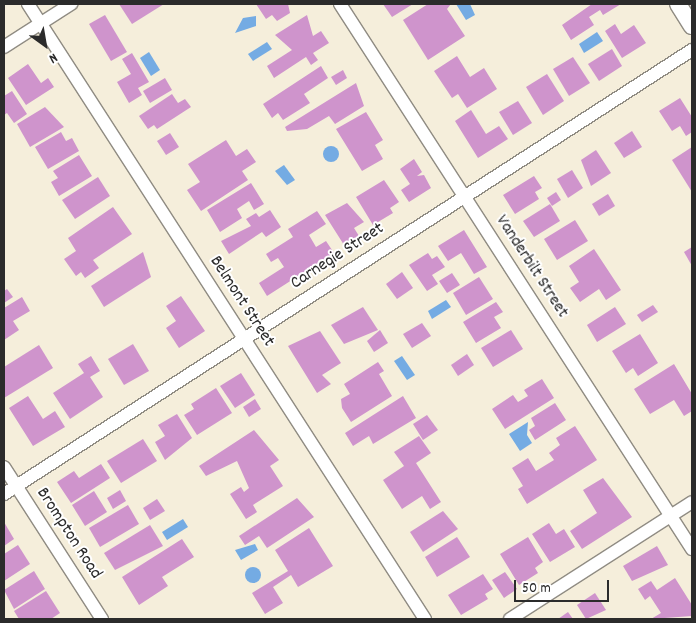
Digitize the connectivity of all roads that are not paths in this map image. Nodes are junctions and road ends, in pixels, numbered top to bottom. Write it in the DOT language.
graph roads {
  1 [pos="28,4"];
  2 [pos="71,4"];
  3 [pos="340,4"];
  4 [pos="678,4"];
  5 [pos="40,24"];
  6 [pos="692,26"];
  7 [pos="4,47"];
  8 [pos="692,50"];
  9 [pos="465,197"];
  10 [pos="244,339"];
  11 [pos="4,467"];
  12 [pos="16,486"];
  13 [pos="4,494"];
  14 [pos="692,502"];
  15 [pos="670,516"];
  16 [pos="692,549"];
  17 [pos="102,619"];
  18 [pos="425,619"];
  19 [pos="510,619"];
  1 -- 5 [label="street, Belmont Street"];
  2 -- 5 [label="street"];
  3 -- 9 [label="street, Vanderbilt Street"];
  4 -- 6 [label="main road"];
  5 -- 7 [label="street"];
  5 -- 10 [label="street, Belmont Street"];
  8 -- 9 [label="street, Carnegie Street"];
  9 -- 10 [label="street, Carnegie Street"];
  9 -- 15 [label="street, Vanderbilt Street"];
  10 -- 12 [label="street, Carnegie Street"];
  10 -- 18 [label="street, Belmont Street"];
  11 -- 12 [label="street, Brompton Road"];
  12 -- 13 [label="street, Carnegie Street"];
  12 -- 17 [label="street, Brompton Road"];
  14 -- 15 [label="street"];
  15 -- 16 [label="street, Vanderbilt Street"];
  15 -- 19 [label="street"];
}
